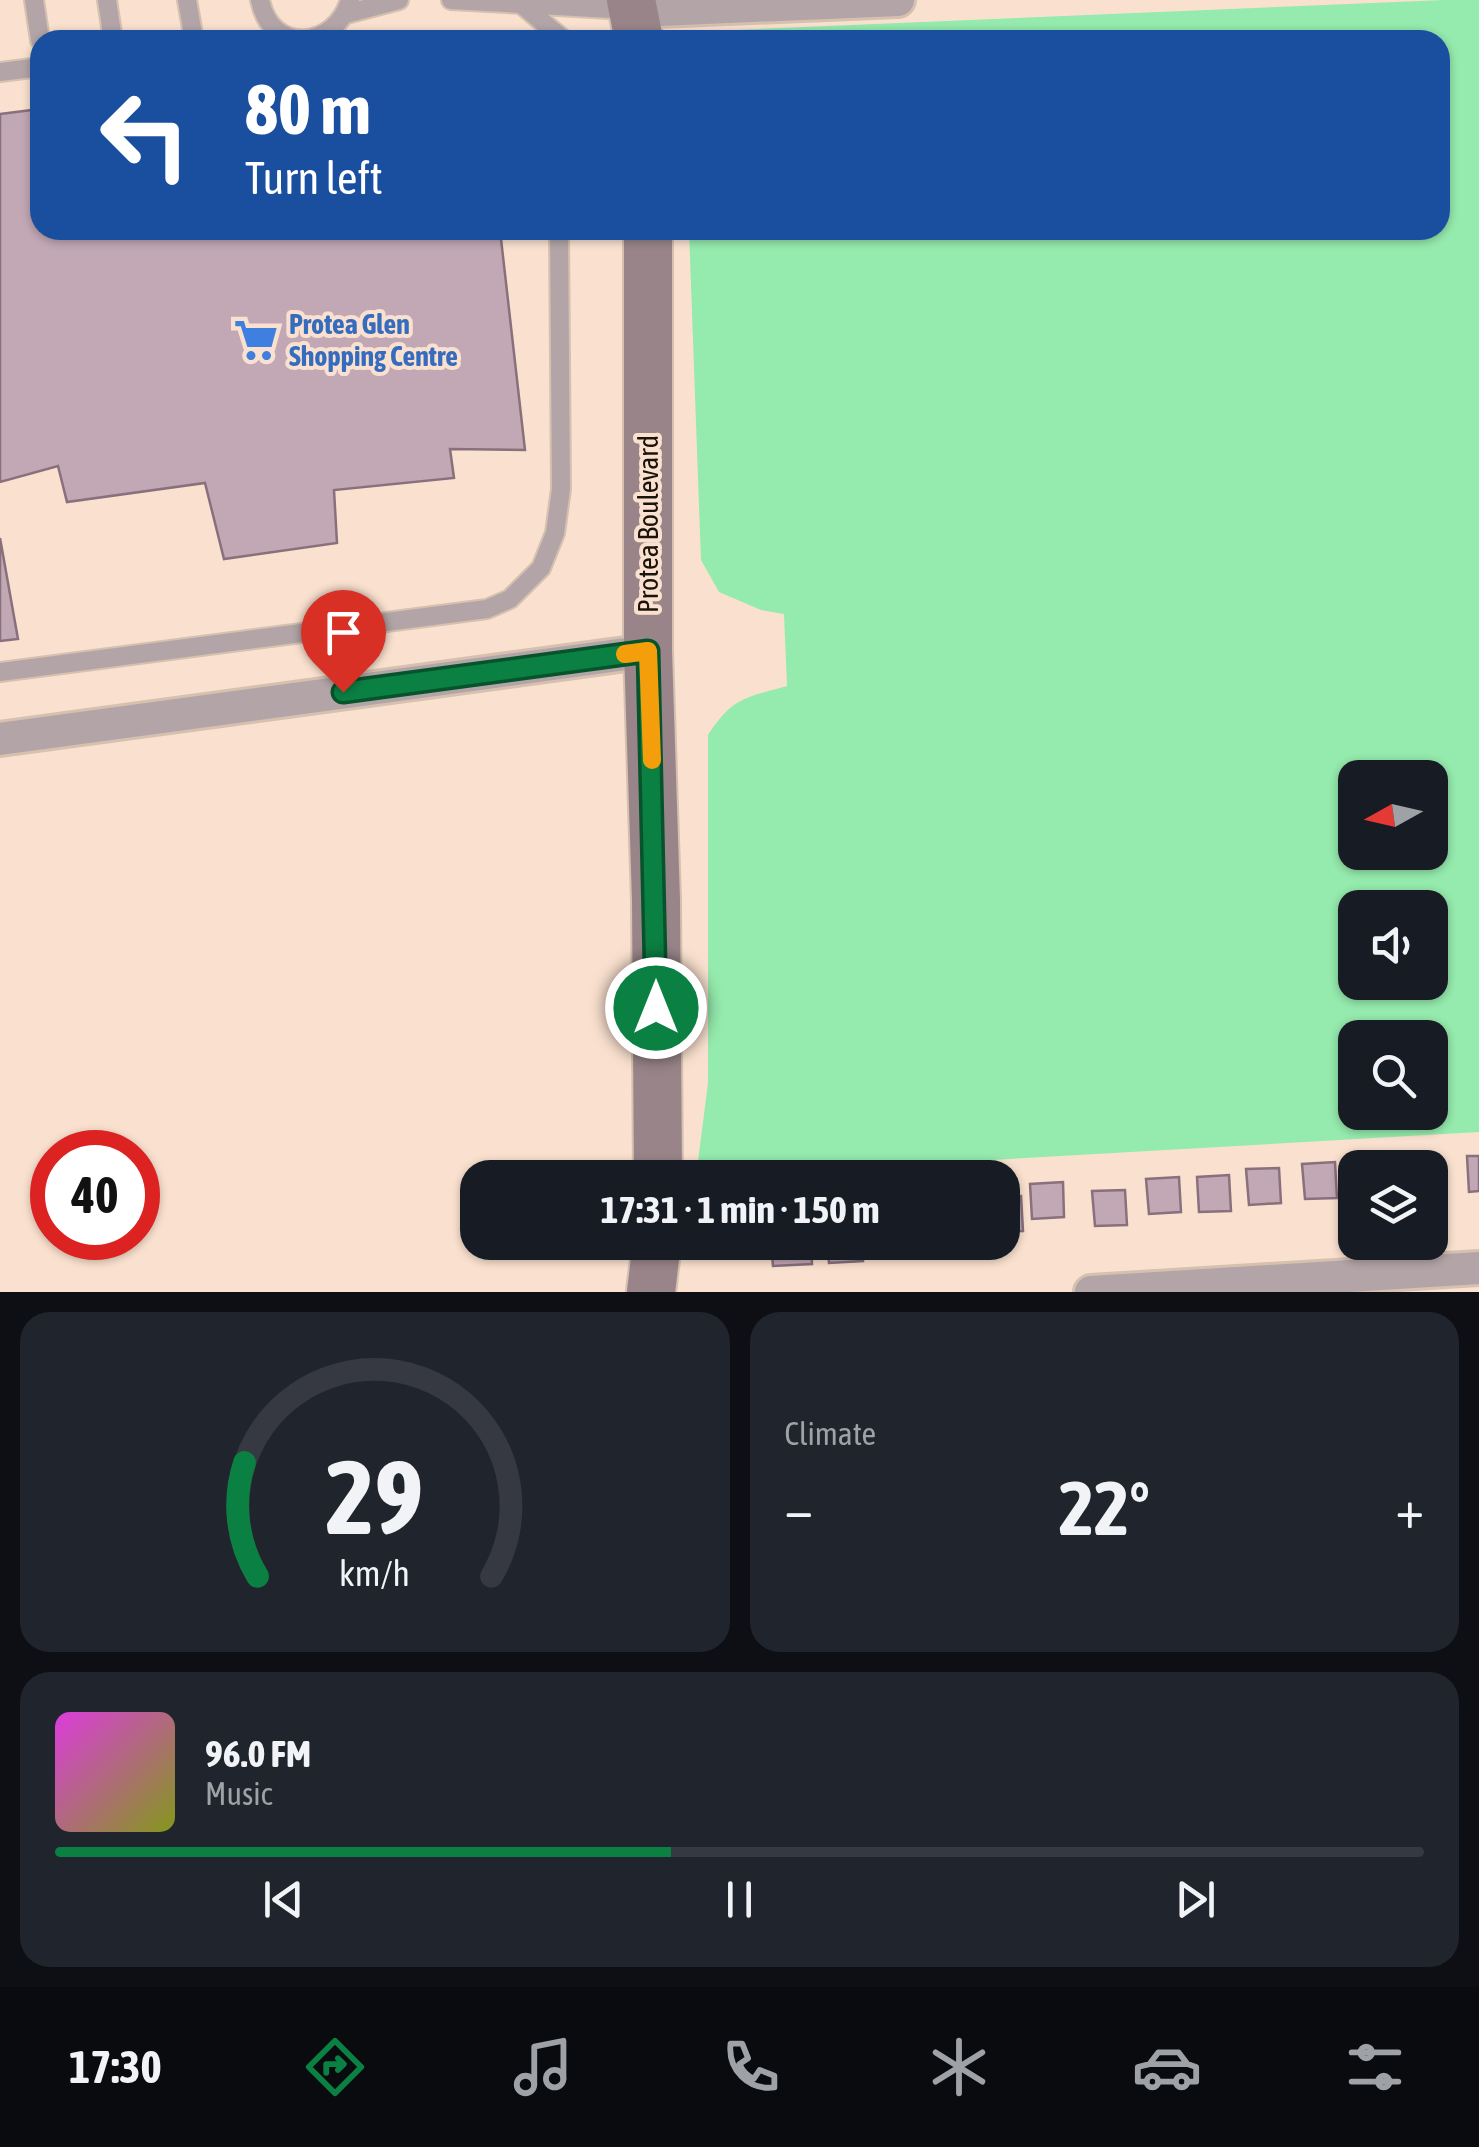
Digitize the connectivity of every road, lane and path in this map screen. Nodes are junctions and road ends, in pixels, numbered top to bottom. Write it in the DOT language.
graph roads {
  1 [pos="34,0"];
  2 [pos="107,0"];
  3 [pos="187,0"];
  4 [pos="260,0"];
  5 [pos="399,0"];
  6 [pos="452,0"];
  7 [pos="898,0"];
  8 [pos="815,2"];
  9 [pos="520,3"];
  10 [pos="634,17"];
  11 [pos="346,20"];
  12 [pos="38,30"];
  13 [pos="112,30"];
  14 [pos="192,30"];
  15 [pos="277,30"];
  16 [pos="552,30"];
  17 [pos="30,68"];
  18 [pos="0,72"];
  19 [pos="559,240"];
  20 [pos="648,240"];
  21 [pos="648,651"];
  22 [pos="0,672"];
  23 [pos="0,739"];
  24 [pos="658,1160"];
  25 [pos="655,1260"];
  26 [pos="1479,1268"];
  27 [pos="1365,1283"];
  28 [pos="1129,1291"];
  29 [pos="651,1292"];
  30 [pos="1091,1292"];
  1 -- 12 [label="lane"];
  2 -- 13 [label="lane"];
  3 -- 14 [label="lane"];
  4 -- 15 [label="lane"];
  5 -- 11 [label="lane"];
  6 -- 9 [label="lane"];
  7 -- 8 [label="street"];
  8 -- 10 [label="street"];
  9 -- 10 [label="lane"];
  9 -- 16 [label="lane"];
  17 -- 18 [label="lane"];
  19 -- 22 [label="lane"];
  20 -- 21 [label="street, Protea Boulevard"];
  21 -- 23 [label="street"];
  21 -- 24 [label="street, Protea Boulevard"];
  25 -- 29 [label="street"];
  26 -- 27 [label="street"];
  27 -- 28 [label="street"];
  28 -- 30 [label="street"];
}
